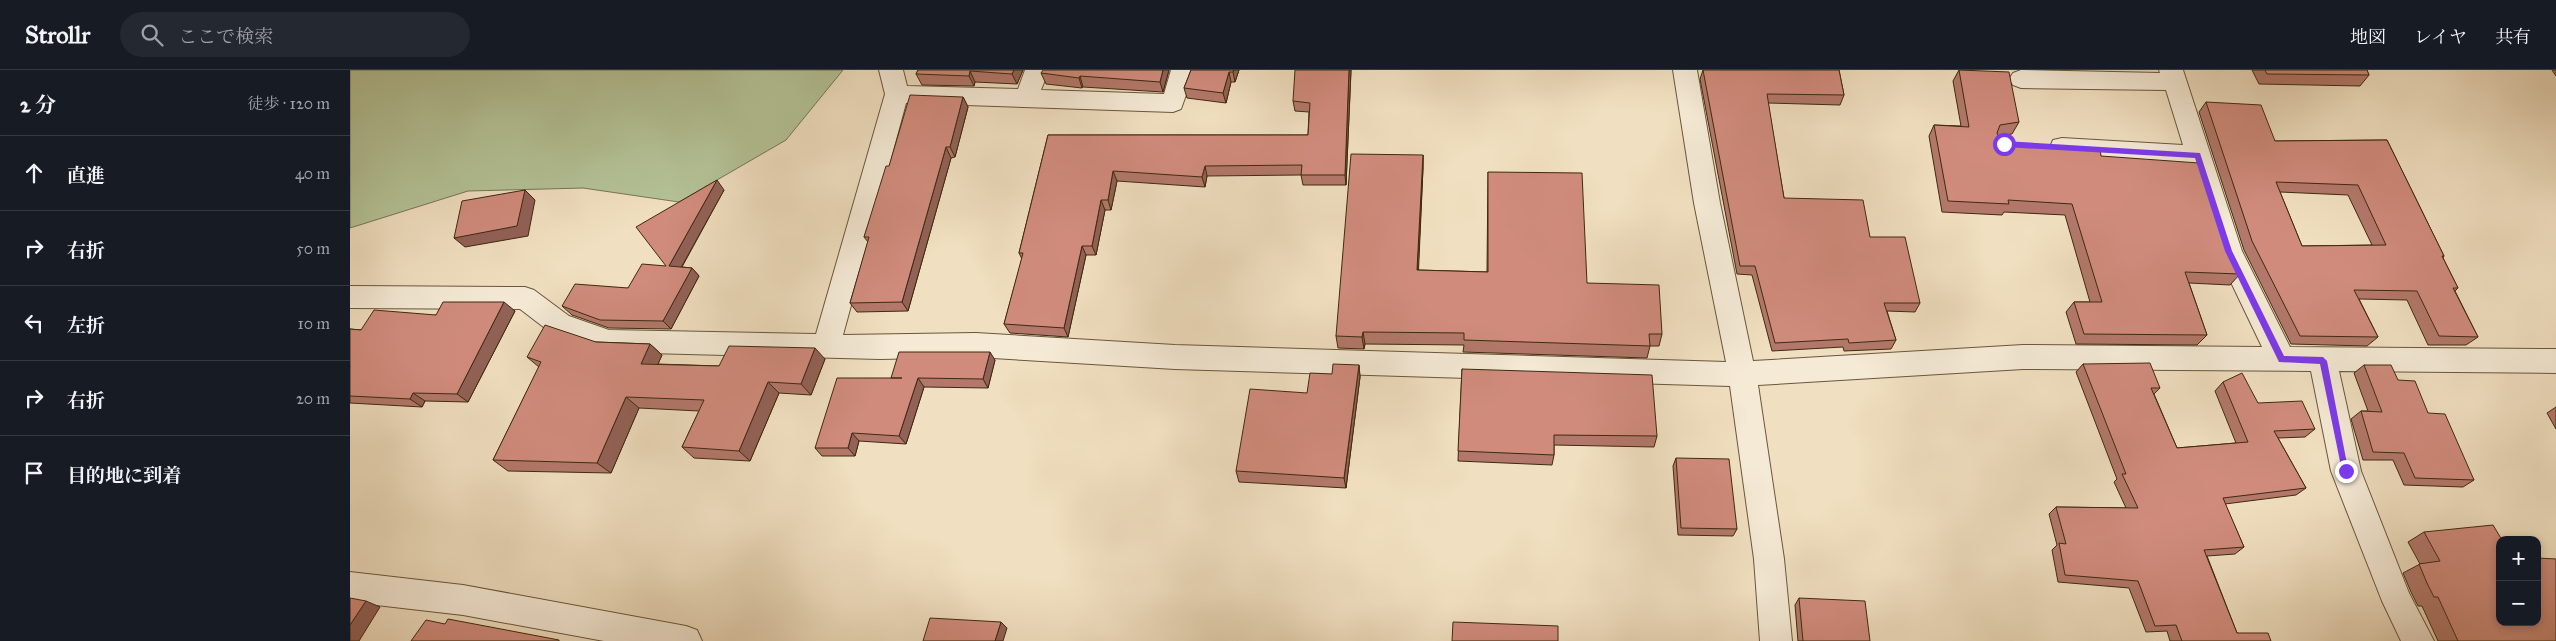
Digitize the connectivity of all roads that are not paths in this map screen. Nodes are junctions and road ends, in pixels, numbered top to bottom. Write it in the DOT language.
graph roads {
  1 [pos="1037,70"];
  2 [pos="1183,70"];
  3 [pos="1685,70"];
  4 [pos="2173,76"];
  5 [pos="2021,79"];
  6 [pos="894,82"];
  7 [pos="1027,96"];
  8 [pos="2042,146"];
  9 [pos="2198,155"];
  10 [pos="350,297"];
  11 [pos="826,345"];
  12 [pos="2282,360"];
  13 [pos="2323,361"];
  14 [pos="2556,361"];
  15 [pos="1742,374"];
  16 [pos="350,587"];
  17 [pos="686,641"];
  18 [pos="1776,641"];
  19 [pos="2418,641"];
  1 -- 7 [label="street"];
  2 -- 7 [label="street"];
  3 -- 15 [label="street"];
  4 -- 5 [label="street"];
  4 -- 9 [label="street"];
  6 -- 7 [label="street"];
  6 -- 11 [label="street"];
  8 -- 9 [label="street"];
  9 -- 12 [label="street"];
  10 -- 11 [label="street"];
  11 -- 15 [label="street"];
  12 -- 13 [label="street"];
  12 -- 15 [label="street"];
  13 -- 14 [label="street"];
  13 -- 19 [label="street"];
  15 -- 18 [label="street"];
  16 -- 17 [label="street"];
}
